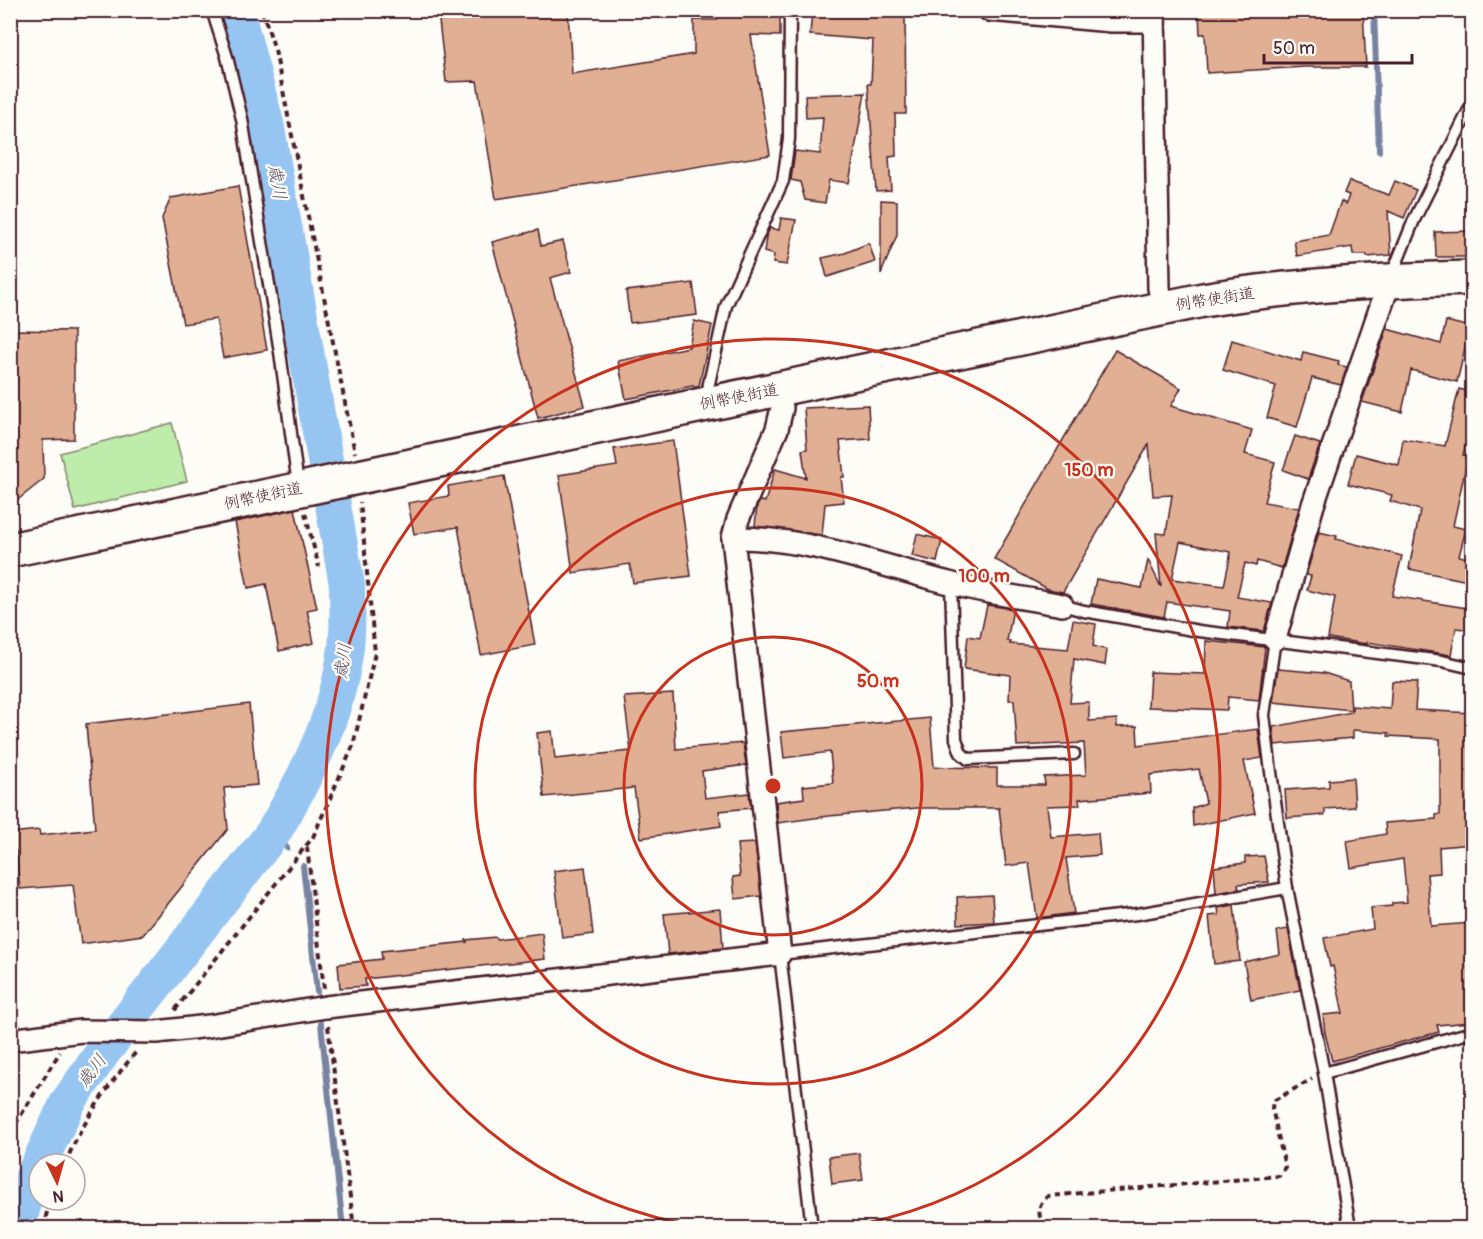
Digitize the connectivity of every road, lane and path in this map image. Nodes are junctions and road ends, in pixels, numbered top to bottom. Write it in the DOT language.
graph roads {
  1 [pos="212,10"];
  2 [pos="262,10"];
  3 [pos="790,10"];
  4 [pos="989,10"];
  5 [pos="1154,16"];
  6 [pos="1473,104"];
  7 [pos="1473,278"];
  8 [pos="1390,280"];
  9 [pos="1163,308"];
  10 [pos="778,389"];
  11 [pos="711,402"];
  12 [pos="354,477"];
  13 [pos="302,488"];
  14 [pos="733,538"];
  15 [pos="10,550"];
  16 [pos="319,567"];
  17 [pos="951,584"];
  18 [pos="1062,605"];
  19 [pos="1275,639"];
  20 [pos="1473,668"];
  21 [pos="1074,754"];
  22 [pos="307,846"];
  23 [pos="1287,888"];
  24 [pos="780,954"];
  25 [pos="326,1007"];
  26 [pos="67,1032"];
  27 [pos="150,1032"];
  28 [pos="1473,1032"];
  29 [pos="10,1040"];
  30 [pos="1324,1073"];
  31 [pos="10,1133"];
  32 [pos="71,1152"];
  33 [pos="47,1212"];
  34 [pos="43,1228"];
  35 [pos="354,1228"];
  36 [pos="812,1228"];
  37 [pos="1042,1228"];
  38 [pos="1350,1228"];
  1 -- 13 [label="lane"];
  2 -- 12 [label="path"];
  3 -- 11 [label="lane"];
  4 -- 5 [label="street"];
  5 -- 9 [label="street"];
  6 -- 8 [label="lane"];
  7 -- 8 [label="main road, 例幣使街道"];
  8 -- 9 [label="main road, 例幣使街道"];
  8 -- 19 [label="street"];
  9 -- 10 [label="main road, 例幣使街道"];
  10 -- 11 [label="main road, 例幣使街道"];
  10 -- 14 [label="street"];
  11 -- 12 [label="main road, 例幣使街道"];
  12 -- 13 [label="main road, 例幣使街道"];
  12 -- 22 [label="path"];
  13 -- 15 [label="main road, 例幣使街道"];
  13 -- 16 [label="path"];
  14 -- 17 [label="street"];
  14 -- 24 [label="street"];
  17 -- 18 [label="street"];
  17 -- 21 [label="lane"];
  18 -- 19 [label="lane"];
  19 -- 20 [label="lane"];
  19 -- 23 [label="lane"];
  22 -- 25 [label="path"];
  22 -- 27 [label="path"];
  23 -- 24 [label="lane"];
  23 -- 30 [label="lane"];
  24 -- 25 [label="street"];
  24 -- 36 [label="lane"];
  25 -- 27 [label="street"];
  25 -- 35 [label="path"];
  26 -- 27 [label="street"];
  26 -- 29 [label="street"];
  26 -- 31 [label="path"];
  27 -- 32 [label="path"];
  28 -- 30 [label="lane"];
  30 -- 37 [label="path"];
  30 -- 38 [label="lane"];
  33 -- 34 [label="path"];
}
